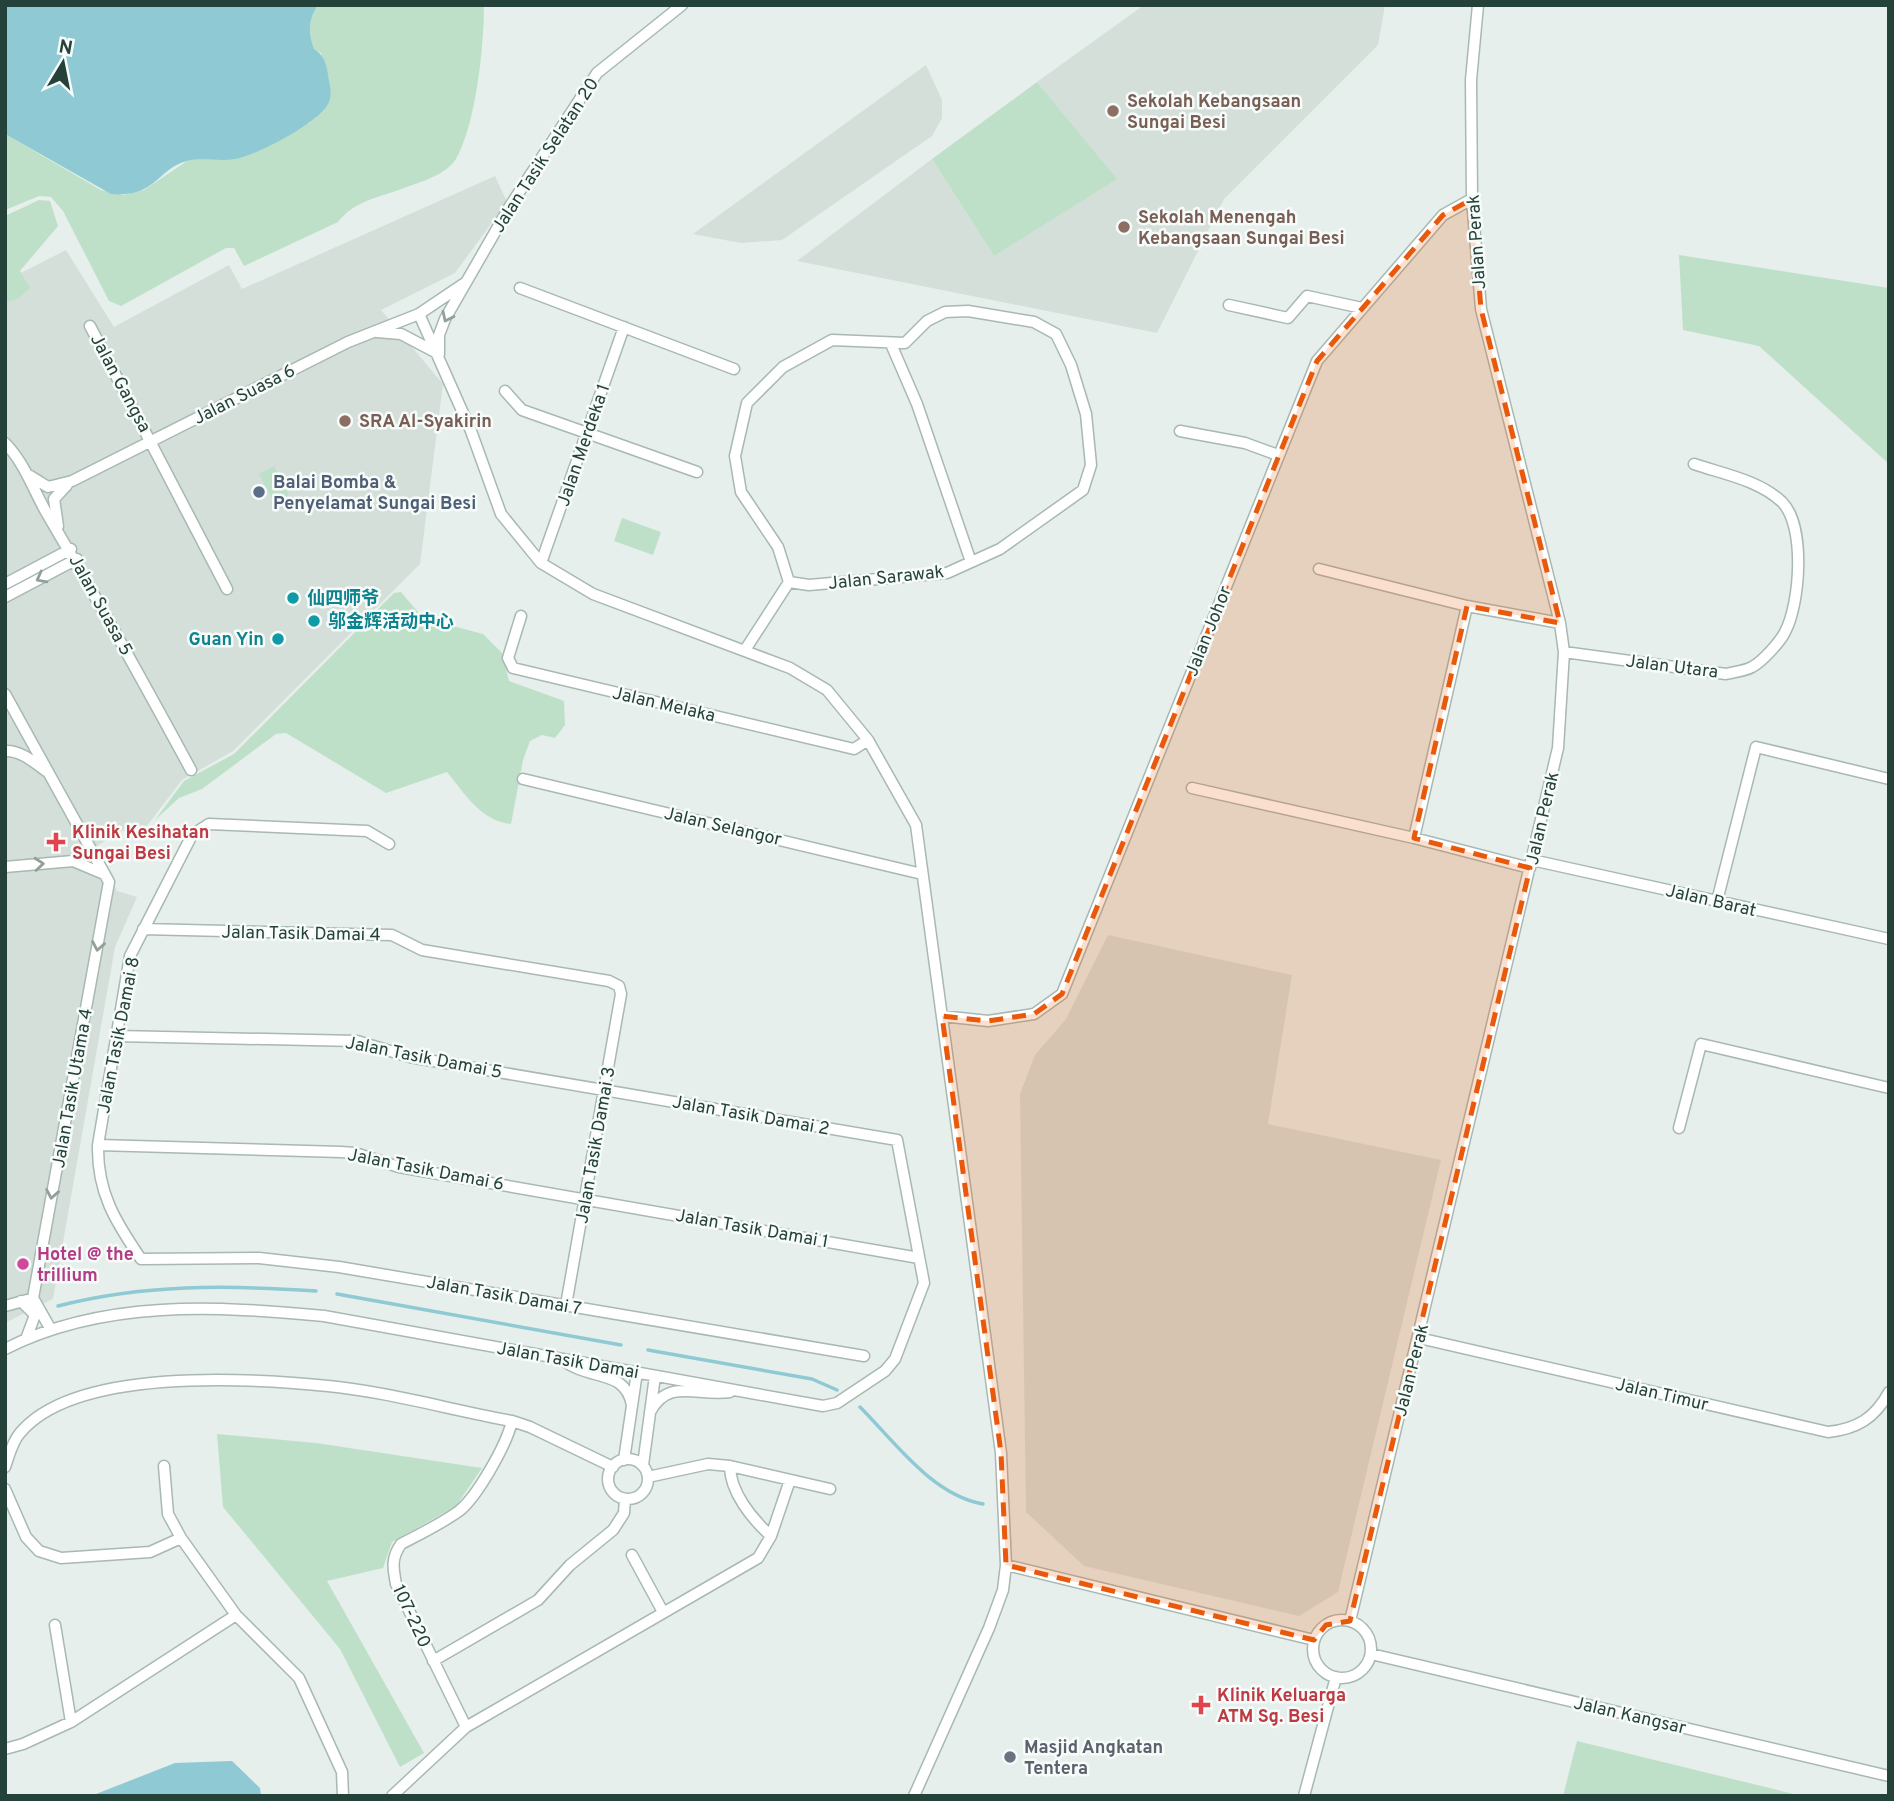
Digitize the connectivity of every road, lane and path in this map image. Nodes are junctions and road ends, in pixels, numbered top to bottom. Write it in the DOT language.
graph roads {
  1 [pos="682,5"];
  2 [pos="1478,5"];
  3 [pos="1472,198"];
  4 [pos="465,283"];
  5 [pos="520,288"];
  6 [pos="1230,305"];
  7 [pos="1362,308"];
  8 [pos="419,314"];
  9 [pos="90,326"];
  10 [pos="625,327"];
  11 [pos="373,332"];
  12 [pos="891,344"];
  13 [pos="439,354"];
  14 [pos="734,369"];
  15 [pos="505,391"];
  16 [pos="1180,430"];
  17 [pos="588,433"];
  18 [pos="152,441"];
  19 [pos="6,446"];
  20 [pos="1278,456"];
  21 [pos="1693,464"];
  22 [pos="697,472"];
  23 [pos="27,474"];
  24 [pos="72,481"];
  25 [pos="58,528"];
  26 [pos="71,549"];
  27 [pos="77,559"];
  28 [pos="971,562"];
  29 [pos="541,563"];
  30 [pos="1318,569"];
  31 [pos="789,582"];
  32 [pos="5,584"];
  33 [pos="228,589"];
  34 [pos="5,597"];
  35 [pos="1467,606"];
  36 [pos="521,615"];
  37 [pos="1560,623"];
  38 [pos="745,650"];
  39 [pos="1564,652"];
  40 [pos="5,694"];
  41 [pos="22,725"];
  42 [pos="868,740"];
  43 [pos="8,751"];
  44 [pos="191,771"];
  45 [pos="48,773"];
  46 [pos="523,779"];
  47 [pos="1889,779"];
  48 [pos="1192,788"];
  49 [pos="1414,838"];
  50 [pos="86,840"];
  51 [pos="389,844"];
  52 [pos="73,861"];
  53 [pos="1531,864"];
  54 [pos="5,867"];
  55 [pos="922,874"];
  56 [pos="107,877"];
  57 [pos="1717,901"];
  58 [pos="143,929"];
  59 [pos="1889,939"];
  60 [pos="619,986"];
  61 [pos="942,1016"];
  62 [pos="116,1036"];
  63 [pos="1889,1088"];
  64 [pos="605,1090"];
  65 [pos="1679,1128"];
  66 [pos="897,1140"];
  67 [pos="98,1145"];
  68 [pos="586,1199"];
  69 [pos="919,1258"];
  70 [pos="141,1259"];
  71 [pos="33,1298"];
  72 [pos="21,1301"];
  73 [pos="566,1305"];
  74 [pos="5,1306"];
  75 [pos="50,1328"];
  76 [pos="1419,1338"];
  77 [pos="26,1339"];
  78 [pos="5,1349"];
  79 [pos="864,1356"];
  80 [pos="562,1359"];
  81 [pos="637,1372"];
  82 [pos="655,1376"];
  83 [pos="740,1391"];
  84 [pos="1889,1392"];
  85 [pos="632,1405"];
  86 [pos="650,1412"];
  87 [pos="512,1421"];
  88 [pos="624,1460"];
  89 [pos="643,1465"];
  90 [pos="730,1465"];
  91 [pos="164,1466"];
  92 [pos="612,1466"];
  93 [pos="5,1467"];
  94 [pos="648,1477"];
  95 [pos="790,1480"];
  96 [pos="5,1489"];
  97 [pos="830,1489"];
  98 [pos="625,1499"];
  99 [pos="771,1536"];
  100 [pos="181,1538"];
  101 [pos="632,1555"];
  102 [pos="1006,1565"];
  103 [pos="663,1612"];
  104 [pos="236,1615"];
  105 [pos="1350,1621"];
  106 [pos="55,1625"];
  107 [pos="1314,1640"];
  108 [pos="1371,1654"];
  109 [pos="433,1661"];
  110 [pos="1336,1677"];
  111 [pos="71,1722"];
  112 [pos="466,1727"];
  113 [pos="5,1749"];
  114 [pos="1889,1776"];
  115 [pos="343,1796"];
  116 [pos="392,1796"];
  117 [pos="914,1796"];
  118 [pos="1304,1796"];
  1 -- 4 [label="street, Jalan Tasik Selatan 20"];
  2 -- 3 [label="street, Jalan Perak"];
  3 -- 7 [label="street, Jalan Johor"];
  3 -- 37 [label="street, Jalan Perak"];
  4 -- 8 [label="street, Jalan Tasik Selatan 20"];
  4 -- 13 [label="street, one-way"];
  5 -- 10 [label="street"];
  6 -- 7 [label="street"];
  7 -- 20 [label="street, Jalan Johor"];
  8 -- 11 [label="street, Jalan Suasa 6"];
  8 -- 13 [label="street"];
  9 -- 18 [label="street, Jalan Gangsa"];
  10 -- 14 [label="street"];
  10 -- 17 [label="street, Jalan Merdeka 1"];
  11 -- 13 [label="street"];
  11 -- 18 [label="street, Jalan Suasa 6"];
  12 -- 28 [label="street"];
  12 -- 28 [label="street, Jalan Sarawak"];
  12 -- 31 [label="street"];
  13 -- 29 [label="street"];
  15 -- 17 [label="street"];
  16 -- 20 [label="street"];
  17 -- 22 [label="street"];
  17 -- 29 [label="street, Jalan Merdeka 1"];
  18 -- 24 [label="street, Jalan Suasa 6"];
  18 -- 33 [label="street, Jalan Gangsa"];
  19 -- 23 [label="street, Jalan Suasa 5"];
  20 -- 61 [label="street, Jalan Johor"];
  21 -- 39 [label="street, Jalan Utara"];
  23 -- 24 [label="street, Jalan Suasa 6"];
  23 -- 25 [label="street, Jalan Suasa 5"];
  24 -- 25 [label="street"];
  25 -- 26 [label="street, Jalan Suasa 5"];
  26 -- 27 [label="street, Jalan Suasa 5"];
  26 -- 32 [label="street"];
  27 -- 34 [label="street, one-way"];
  27 -- 44 [label="street, Jalan Suasa 5"];
  28 -- 31 [label="street, Jalan Sarawak"];
  29 -- 38 [label="street"];
  30 -- 35 [label="street"];
  31 -- 38 [label="street"];
  35 -- 37 [label="street"];
  35 -- 49 [label="street"];
  36 -- 42 [label="street, Jalan Melaka"];
  37 -- 39 [label="street, Jalan Perak"];
  38 -- 42 [label="street"];
  39 -- 53 [label="street, Jalan Perak"];
  40 -- 41 [label="street"];
  41 -- 43 [label="street"];
  41 -- 45 [label="street"];
  42 -- 55 [label="street"];
  43 -- 45 [label="street"];
  45 -- 50 [label="street"];
  46 -- 55 [label="street, Jalan Selangor"];
  47 -- 57 [label="street"];
  48 -- 49 [label="street, Jalan Barat"];
  49 -- 53 [label="street, Jalan Barat"];
  50 -- 52 [label="street"];
  50 -- 56 [label="street"];
  51 -- 58 [label="street, Jalan Tasik Damai 8"];
  54 -- 52 [label="street, one-way"];
  52 -- 56 [label="street"];
  53 -- 57 [label="street, Jalan Barat"];
  53 -- 76 [label="street, Jalan Perak"];
  55 -- 61 [label="street"];
  56 -- 71 [label="street, Jalan Tasik Utama 4, one-way"];
  57 -- 59 [label="street, Jalan Barat"];
  58 -- 60 [label="street, Jalan Tasik Damai 4"];
  58 -- 62 [label="street, Jalan Tasik Damai 8"];
  60 -- 64 [label="street, Jalan Tasik Damai 3"];
  61 -- 102 [label="street"];
  62 -- 64 [label="street, Jalan Tasik Damai 5"];
  62 -- 67 [label="street, Jalan Tasik Damai 8"];
  63 -- 65 [label="street"];
  64 -- 66 [label="street, Jalan Tasik Damai 2"];
  64 -- 68 [label="street, Jalan Tasik Damai 3"];
  66 -- 69 [label="street, Jalan Tasik Damai"];
  67 -- 68 [label="street, Jalan Tasik Damai 6"];
  67 -- 70 [label="street, Jalan Tasik Damai 8"];
  68 -- 69 [label="street, Jalan Tasik Damai 1"];
  68 -- 73 [label="street, Jalan Tasik Damai 3"];
  69 -- 83 [label="street, Jalan Tasik Damai"];
  70 -- 73 [label="street, Jalan Tasik Damai 7"];
  71 -- 72 [label="street"];
  71 -- 75 [label="street"];
  72 -- 74 [label="street"];
  72 -- 77 [label="street"];
  73 -- 79 [label="street, Jalan Tasik Damai 7"];
  75 -- 77 [label="street, Jalan Tasik Damai"];
  75 -- 80 [label="street, Jalan Tasik Damai"];
  76 -- 84 [label="street, Jalan Timur"];
  76 -- 105 [label="street, Jalan Perak"];
  77 -- 78 [label="street, Jalan Tasik Damai"];
  80 -- 81 [label="street, Jalan Tasik Damai"];
  80 -- 85 [label="street"];
  81 -- 82 [label="street, Jalan Tasik Damai"];
  81 -- 85 [label="street"];
  82 -- 83 [label="street, Jalan Tasik Damai"];
  82 -- 86 [label="street"];
  83 -- 86 [label="street"];
  85 -- 88 [label="street"];
  86 -- 89 [label="street"];
  87 -- 92 [label="street"];
  87 -- 93 [label="street"];
  87 -- 109 [label="street, 107-220"];
  88 -- 89 [label="street"];
  88 -- 92 [label="street"];
  89 -- 94 [label="street"];
  90 -- 94 [label="street"];
  90 -- 95 [label="street"];
  90 -- 99 [label="street"];
  91 -- 100 [label="street"];
  92 -- 98 [label="street"];
  94 -- 98 [label="street"];
  95 -- 97 [label="street"];
  95 -- 99 [label="street"];
  96 -- 100 [label="street"];
  98 -- 109 [label="street"];
  99 -- 103 [label="street"];
  100 -- 104 [label="street"];
  101 -- 103 [label="street"];
  102 -- 107 [label="street"];
  102 -- 117 [label="street"];
  103 -- 112 [label="street"];
  104 -- 111 [label="street"];
  104 -- 115 [label="street"];
  105 -- 107 [label="street"];
  105 -- 108 [label="street"];
  106 -- 111 [label="street"];
  107 -- 110 [label="street"];
  108 -- 110 [label="street"];
  108 -- 114 [label="street, Jalan Kangsar"];
  109 -- 112 [label="street, 107-220"];
  110 -- 118 [label="street"];
  111 -- 113 [label="street"];
  112 -- 116 [label="street"];
}
